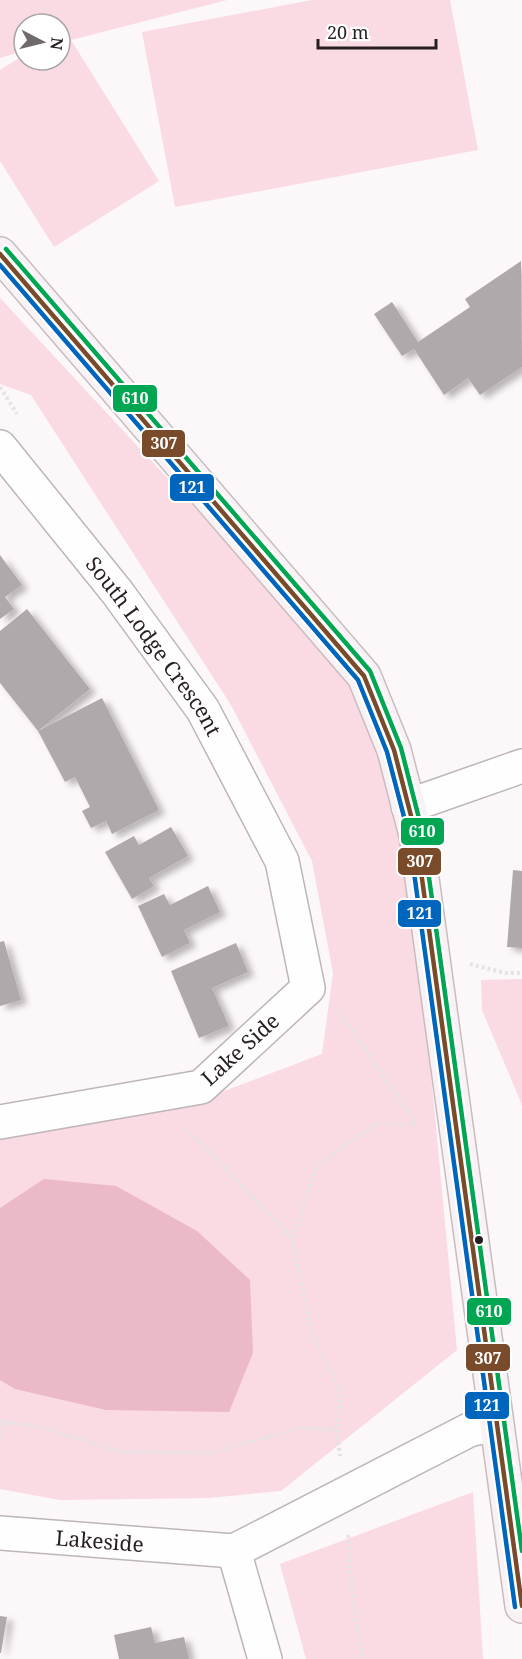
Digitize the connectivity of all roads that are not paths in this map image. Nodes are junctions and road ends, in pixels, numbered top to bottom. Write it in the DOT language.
graph roads {
  1 [pos="0,254"];
  2 [pos="0,447"];
  3 [pos="522,766"];
  4 [pos="408,806"];
  5 [pos="282,861"];
  6 [pos="0,1122"];
  7 [pos="495,1424"];
  8 [pos="0,1533"];
  9 [pos="234,1551"];
  10 [pos="522,1606"];
  11 [pos="265,1659"];
  1 -- 4 [label="main road"];
  2 -- 5 [label="street, South Lodge Crescent"];
  3 -- 4 [label="street"];
  4 -- 7 [label="main road"];
  5 -- 6 [label="street, Lake Side"];
  7 -- 9 [label="street"];
  7 -- 10 [label="main road"];
  8 -- 9 [label="street, Lakeside"];
  9 -- 11 [label="street"];
}
